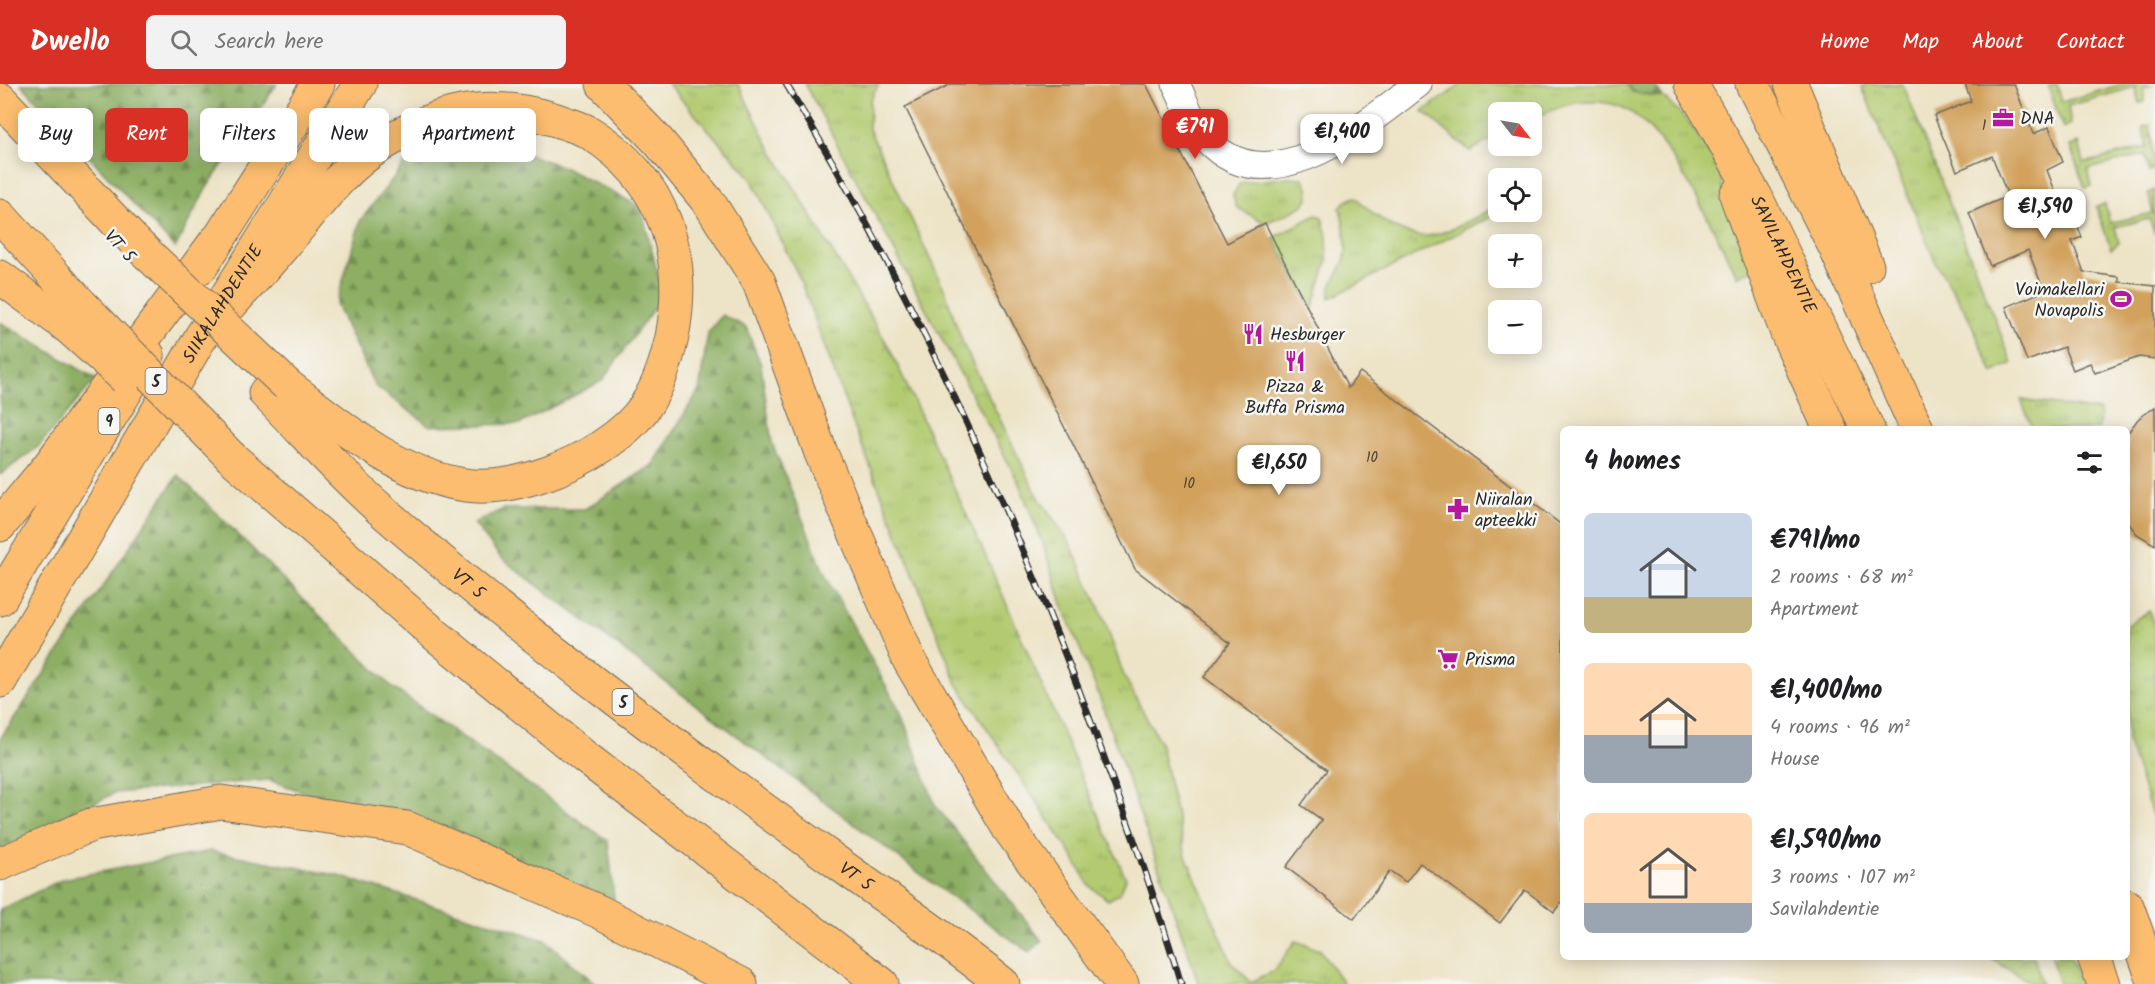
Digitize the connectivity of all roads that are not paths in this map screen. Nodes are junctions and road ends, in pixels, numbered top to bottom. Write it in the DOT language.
graph roads {
  1 [pos="318,84"];
  2 [pos="360,84"];
  3 [pos="603,84"];
  4 [pos="1176,84"];
  5 [pos="1418,84"];
  6 [pos="1691,84"];
  7 [pos="1752,84"];
  8 [pos="1791,84"];
  9 [pos="0,99"];
  10 [pos="0,110"];
  11 [pos="1724,140"];
  12 [pos="0,216"];
  13 [pos="216,242"];
  14 [pos="131,249"];
  15 [pos="0,277"];
  16 [pos="75,316"];
  17 [pos="201,337"];
  18 [pos="276,389"];
  19 [pos="1829,426"];
  20 [pos="1867,426"];
  21 [pos="1916,426"];
  22 [pos="1939,426"];
  23 [pos="0,525"];
  24 [pos="0,599"];
  25 [pos="0,681"];
  26 [pos="0,864"];
  27 [pos="2130,914"];
  28 [pos="2095,960"];
  29 [pos="741,984"];
  30 [pos="882,984"];
  31 [pos="1003,984"];
  32 [pos="1122,984"];
  33 [pos="2104,984"];
  34 [pos="2155,984"];
  1 -- 13 [label="main road, SIIKALAHDENTIE / 9"];
  2 -- 17 [label="main road, SIIKALAHDENTIE / 9"];
  3 -- 32 [label="main road"];
  4 -- 5 [label="street"];
  6 -- 11 [label="main road, SAVILAHDENTIE"];
  7 -- 21 [label="main road"];
  8 -- 22 [label="main road"];
  9 -- 14 [label="main road"];
  10 -- 14 [label="main road, VT 5 / 5"];
  11 -- 19 [label="main road"];
  11 -- 20 [label="main road, SAVILAHDENTIE"];
  12 -- 16 [label="main road"];
  13 -- 23 [label="main road"];
  13 -- 24 [label="main road, SIIKALAHDENTIE / 9"];
  14 -- 18 [label="main road, VT 5 / 5"];
  15 -- 16 [label="main road"];
  16 -- 30 [label="main road, bridge"];
  17 -- 18 [label="main road"];
  17 -- 25 [label="main road, SIIKALAHDENTIE / 9"];
  18 -- 31 [label="main road, VT 5 / 5"];
  26 -- 29 [label="main road"];
  27 -- 34 [label="main road"];
  28 -- 33 [label="main road"];
}
